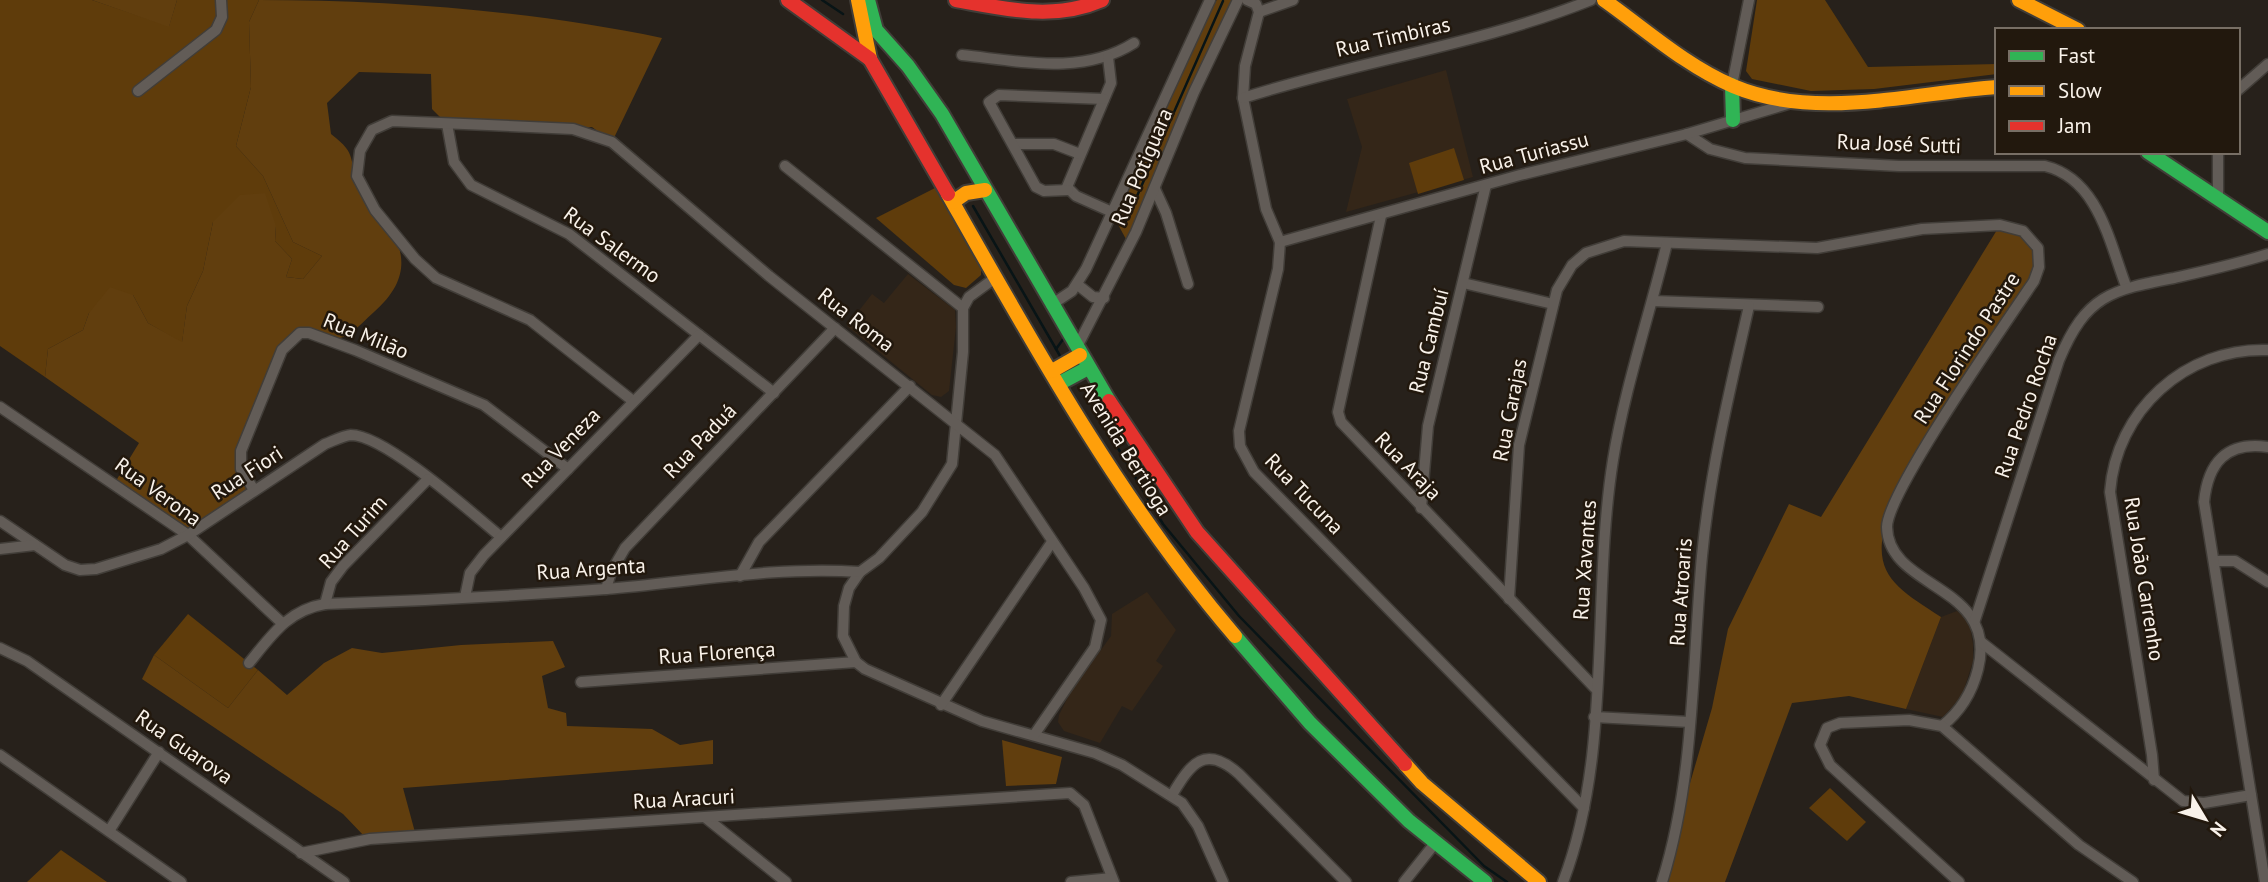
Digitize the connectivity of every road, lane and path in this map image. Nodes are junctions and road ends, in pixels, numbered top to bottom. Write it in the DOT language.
graph roads {
  1 [pos="221,0"];
  2 [pos="788,0"];
  3 [pos="858,0"];
  4 [pos="868,0"];
  5 [pos="957,0"];
  6 [pos="1102,0"];
  7 [pos="1210,0"];
  8 [pos="1238,0"];
  9 [pos="1247,0"];
  10 [pos="1293,0"];
  11 [pos="1591,0"];
  12 [pos="1604,0"];
  13 [pos="1749,0"];
  14 [pos="2019,0"];
  15 [pos="2035,0"];
  16 [pos="1259,12"];
  17 [pos="2074,28"];
  18 [pos="2084,28"];
  19 [pos="1134,43"];
  20 [pos="962,55"];
  21 [pos="1108,57"];
  22 [pos="870,59"];
  23 [pos="2268,64"];
  24 [pos="1732,85"];
  25 [pos="1995,87"];
  26 [pos="2240,88"];
  27 [pos="138,91"];
  28 [pos="1243,97"];
  29 [pos="1104,99"];
  30 [pos="1798,101"];
  31 [pos="1732,120"];
  32 [pos="447,124"];
  33 [pos="1687,134"];
  34 [pos="1015,144"];
  35 [pos="1080,154"];
  36 [pos="2151,154"];
  37 [pos="2218,154"];
  38 [pos="785,166"];
  39 [pos="1486,186"];
  40 [pos="1155,189"];
  41 [pos="985,190"];
  42 [pos="1068,190"];
  43 [pos="2218,199"];
  44 [pos="953,202"];
  45 [pos="1112,212"];
  46 [pos="1381,216"];
  47 [pos="2268,232"];
  48 [pos="1280,242"];
  49 [pos="1667,243"];
  50 [pos="1598,247"];
  51 [pos="2268,254"];
  52 [pos="995,278"];
  53 [pos="1463,283"];
  54 [pos="1188,284"];
  55 [pos="1078,285"];
  56 [pos="2126,286"];
  57 [pos="1104,298"];
  58 [pos="1653,301"];
  59 [pos="1553,304"];
  60 [pos="1051,305"];
  61 [pos="1749,306"];
  62 [pos="1818,307"];
  63 [pos="963,308"];
  64 [pos="835,328"];
  65 [pos="699,335"];
  66 [pos="2268,350"];
  67 [pos="1082,356"];
  68 [pos="1056,377"];
  69 [pos="909,386"];
  70 [pos="774,393"];
  71 [pos="633,401"];
  72 [pos="0,407"];
  73 [pos="957,422"];
  74 [pos="2268,447"];
  75 [pos="568,469"];
  76 [pos="428,479"];
  77 [pos="254,490"];
  78 [pos="1421,508"];
  79 [pos="0,521"];
  80 [pos="188,535"];
  81 [pos="501,537"];
  82 [pos="1052,542"];
  83 [pos="35,545"];
  84 [pos="0,549"];
  85 [pos="2214,561"];
  86 [pos="860,572"];
  87 [pos="740,576"];
  88 [pos="2268,582"];
  89 [pos="606,589"];
  90 [pos="465,597"];
  91 [pos="1508,599"];
  92 [pos="325,604"];
  93 [pos="1975,620"];
  94 [pos="282,622"];
  95 [pos="1980,642"];
  96 [pos="0,648"];
  97 [pos="856,662"];
  98 [pos="249,663"];
  99 [pos="581,681"];
  100 [pos="1595,688"];
  101 [pos="941,705"];
  102 [pos="1594,717"];
  103 [pos="1690,722"];
  104 [pos="1942,726"];
  105 [pos="1034,735"];
  106 [pos="159,752"];
  107 [pos="0,755"];
  108 [pos="2154,780"];
  109 [pos="2250,794"];
  110 [pos="1172,795"];
  111 [pos="1584,808"];
  112 [pos="706,818"];
  113 [pos="109,831"];
  114 [pos="1436,842"];
  115 [pos="301,853"];
  116 [pos="1113,880"];
  117 [pos="181,882"];
  118 [pos="344,882"];
  119 [pos="786,882"];
  120 [pos="1071,882"];
  121 [pos="1223,882"];
  122 [pos="1346,882"];
  123 [pos="1404,882"];
  124 [pos="1485,882"];
  125 [pos="1539,882"];
  126 [pos="1563,882"];
  127 [pos="1662,882"];
  128 [pos="1959,882"];
  129 [pos="2133,882"];
  130 [pos="2265,882"];
  1 -- 27 [label="street"];
  2 -- 22 [label="street, Avenida Bertioga"];
  3 -- 22 [label="street"];
  4 -- 41 [label="street, Avenida Bertioga"];
  5 -- 6 [label="street"];
  7 -- 45 [label="street, Rua Potiguara"];
  8 -- 40 [label="street, Rua Potiguara"];
  9 -- 16 [label="street"];
  10 -- 16 [label="street"];
  11 -- 28 [label="street, Rua Timbiras"];
  12 -- 24 [label="street"];
  13 -- 24 [label="street"];
  14 -- 17 [label="street"];
  15 -- 18 [label="street"];
  16 -- 28 [label="street, Rua Tucuna"];
  19 -- 21 [label="street"];
  20 -- 21 [label="street"];
  21 -- 29 [label="street"];
  22 -- 44 [label="street, Avenida Bertioga"];
  23 -- 26 [label="street"];
  24 -- 30 [label="street"];
  24 -- 31 [label="street"];
  25 -- 30 [label="street"];
  28 -- 48 [label="street, Rua Tucuna"];
  29 -- 34 [label="street"];
  29 -- 35 [label="street"];
  30 -- 31 [label="street, Rua Turiassu"];
  31 -- 33 [label="street, Rua Turiassu"];
  32 -- 64 [label="street, Rua Roma"];
  32 -- 65 [label="street, Rua Salermo"];
  32 -- 71 [label="street, Rua Roma"];
  33 -- 39 [label="street, Rua Turiassu"];
  33 -- 56 [label="street, Rua José Sutti"];
  34 -- 35 [label="street"];
  34 -- 42 [label="street"];
  35 -- 42 [label="street"];
  36 -- 43 [label="street"];
  37 -- 43 [label="street"];
  38 -- 63 [label="street"];
  39 -- 46 [label="street, Rua Turiassu"];
  39 -- 53 [label="street, Rua Cambuí"];
  40 -- 54 [label="street"];
  40 -- 57 [label="street, Rua Potiguara"];
  41 -- 44 [label="street"];
  41 -- 60 [label="street, Avenida Bertioga"];
  42 -- 45 [label="street"];
  43 -- 47 [label="street"];
  44 -- 52 [label="street, Avenida Bertioga"];
  45 -- 55 [label="street, Rua Potiguara"];
  46 -- 48 [label="street, Rua Turiassu"];
  46 -- 78 [label="street, Rua Araja"];
  48 -- 111 [label="street, Rua Tucuna"];
  49 -- 50 [label="street, Rua Florindo Pastre"];
  49 -- 58 [label="street, Rua Xavantes"];
  49 -- 93 [label="street, Rua Florindo Pastre"];
  50 -- 59 [label="street, Rua Carajas"];
  51 -- 56 [label="street, Rua Pedro Rocha"];
  52 -- 63 [label="street"];
  52 -- 68 [label="street, Avenida Bertioga"];
  53 -- 59 [label="street"];
  53 -- 78 [label="street, Rua Cambuí"];
  55 -- 57 [label="street"];
  55 -- 60 [label="street, Rua Potiguara"];
  56 -- 93 [label="street, Rua Pedro Rocha"];
  57 -- 67 [label="street, Rua Potiguara"];
  58 -- 61 [label="street"];
  58 -- 100 [label="street, Rua Xavantes"];
  59 -- 91 [label="street, Rua Carajas"];
  60 -- 67 [label="street, Avenida Bertioga"];
  61 -- 62 [label="street"];
  61 -- 103 [label="street, Rua Atroaris"];
  63 -- 73 [label="street"];
  64 -- 69 [label="street, Rua Roma"];
  64 -- 70 [label="street, Rua Paduá"];
  65 -- 70 [label="street, Rua Salermo"];
  65 -- 71 [label="street, Rua Veneza"];
  66 -- 108 [label="street, Rua João Carrenho"];
  67 -- 68 [label="street"];
  67 -- 125 [label="street, Avenida Bertioga"];
  68 -- 114 [label="street, Avenida Bertioga"];
  69 -- 73 [label="street, Rua Roma"];
  69 -- 87 [label="street"];
  70 -- 89 [label="street, Rua Paduá"];
  71 -- 75 [label="street, Rua Veneza"];
  72 -- 80 [label="street, Rua Verona"];
  73 -- 82 [label="street, Rua Roma"];
  73 -- 86 [label="street"];
  74 -- 85 [label="street"];
  75 -- 77 [label="street, Rua Milão"];
  75 -- 81 [label="street, Rua Veneza"];
  76 -- 77 [label="street, Rua Fiori"];
  76 -- 81 [label="street, Rua Fiori"];
  76 -- 92 [label="street, Rua Turim"];
  77 -- 80 [label="street, Rua Fiori"];
  78 -- 91 [label="street, Rua Araja"];
  79 -- 83 [label="street, Rua Fiori"];
  80 -- 83 [label="street, Rua Fiori"];
  80 -- 94 [label="street, Rua Verona"];
  81 -- 90 [label="street, Rua Veneza"];
  82 -- 101 [label="street"];
  82 -- 105 [label="street, Rua Roma"];
  83 -- 84 [label="street"];
  85 -- 88 [label="street"];
  85 -- 109 [label="street"];
  86 -- 87 [label="street, Rua Argenta"];
  86 -- 97 [label="street"];
  87 -- 89 [label="street, Rua Argenta"];
  89 -- 90 [label="street, Rua Argenta"];
  90 -- 92 [label="street, Rua Argenta"];
  91 -- 100 [label="street, Rua Araja"];
  92 -- 94 [label="street, Rua Turim"];
  93 -- 95 [label="street"];
  94 -- 98 [label="street, Rua Turim"];
  95 -- 104 [label="street"];
  95 -- 108 [label="street"];
  96 -- 106 [label="street, Rua Guarova"];
  97 -- 99 [label="street, Rua Florença"];
  97 -- 101 [label="street"];
  100 -- 102 [label="street, Rua Xavantes"];
  101 -- 105 [label="street"];
  102 -- 103 [label="street"];
  102 -- 111 [label="street, Rua Xavantes"];
  103 -- 127 [label="street, Rua Atroaris"];
  104 -- 128 [label="street"];
  104 -- 129 [label="street"];
  105 -- 110 [label="street"];
  106 -- 113 [label="street"];
  106 -- 115 [label="street, Rua Guarova"];
  107 -- 113 [label="street"];
  108 -- 109 [label="street"];
  109 -- 130 [label="street"];
  110 -- 121 [label="street"];
  110 -- 122 [label="street"];
  111 -- 126 [label="street, Rua Xavantes"];
  112 -- 115 [label="street, Rua Aracuri"];
  112 -- 116 [label="street, Rua Aracuri"];
  112 -- 119 [label="street"];
  113 -- 117 [label="street"];
  114 -- 123 [label="street"];
  114 -- 124 [label="street, Avenida Bertioga"];
  115 -- 118 [label="street, Rua Guarova"];
  116 -- 120 [label="street"];
}
